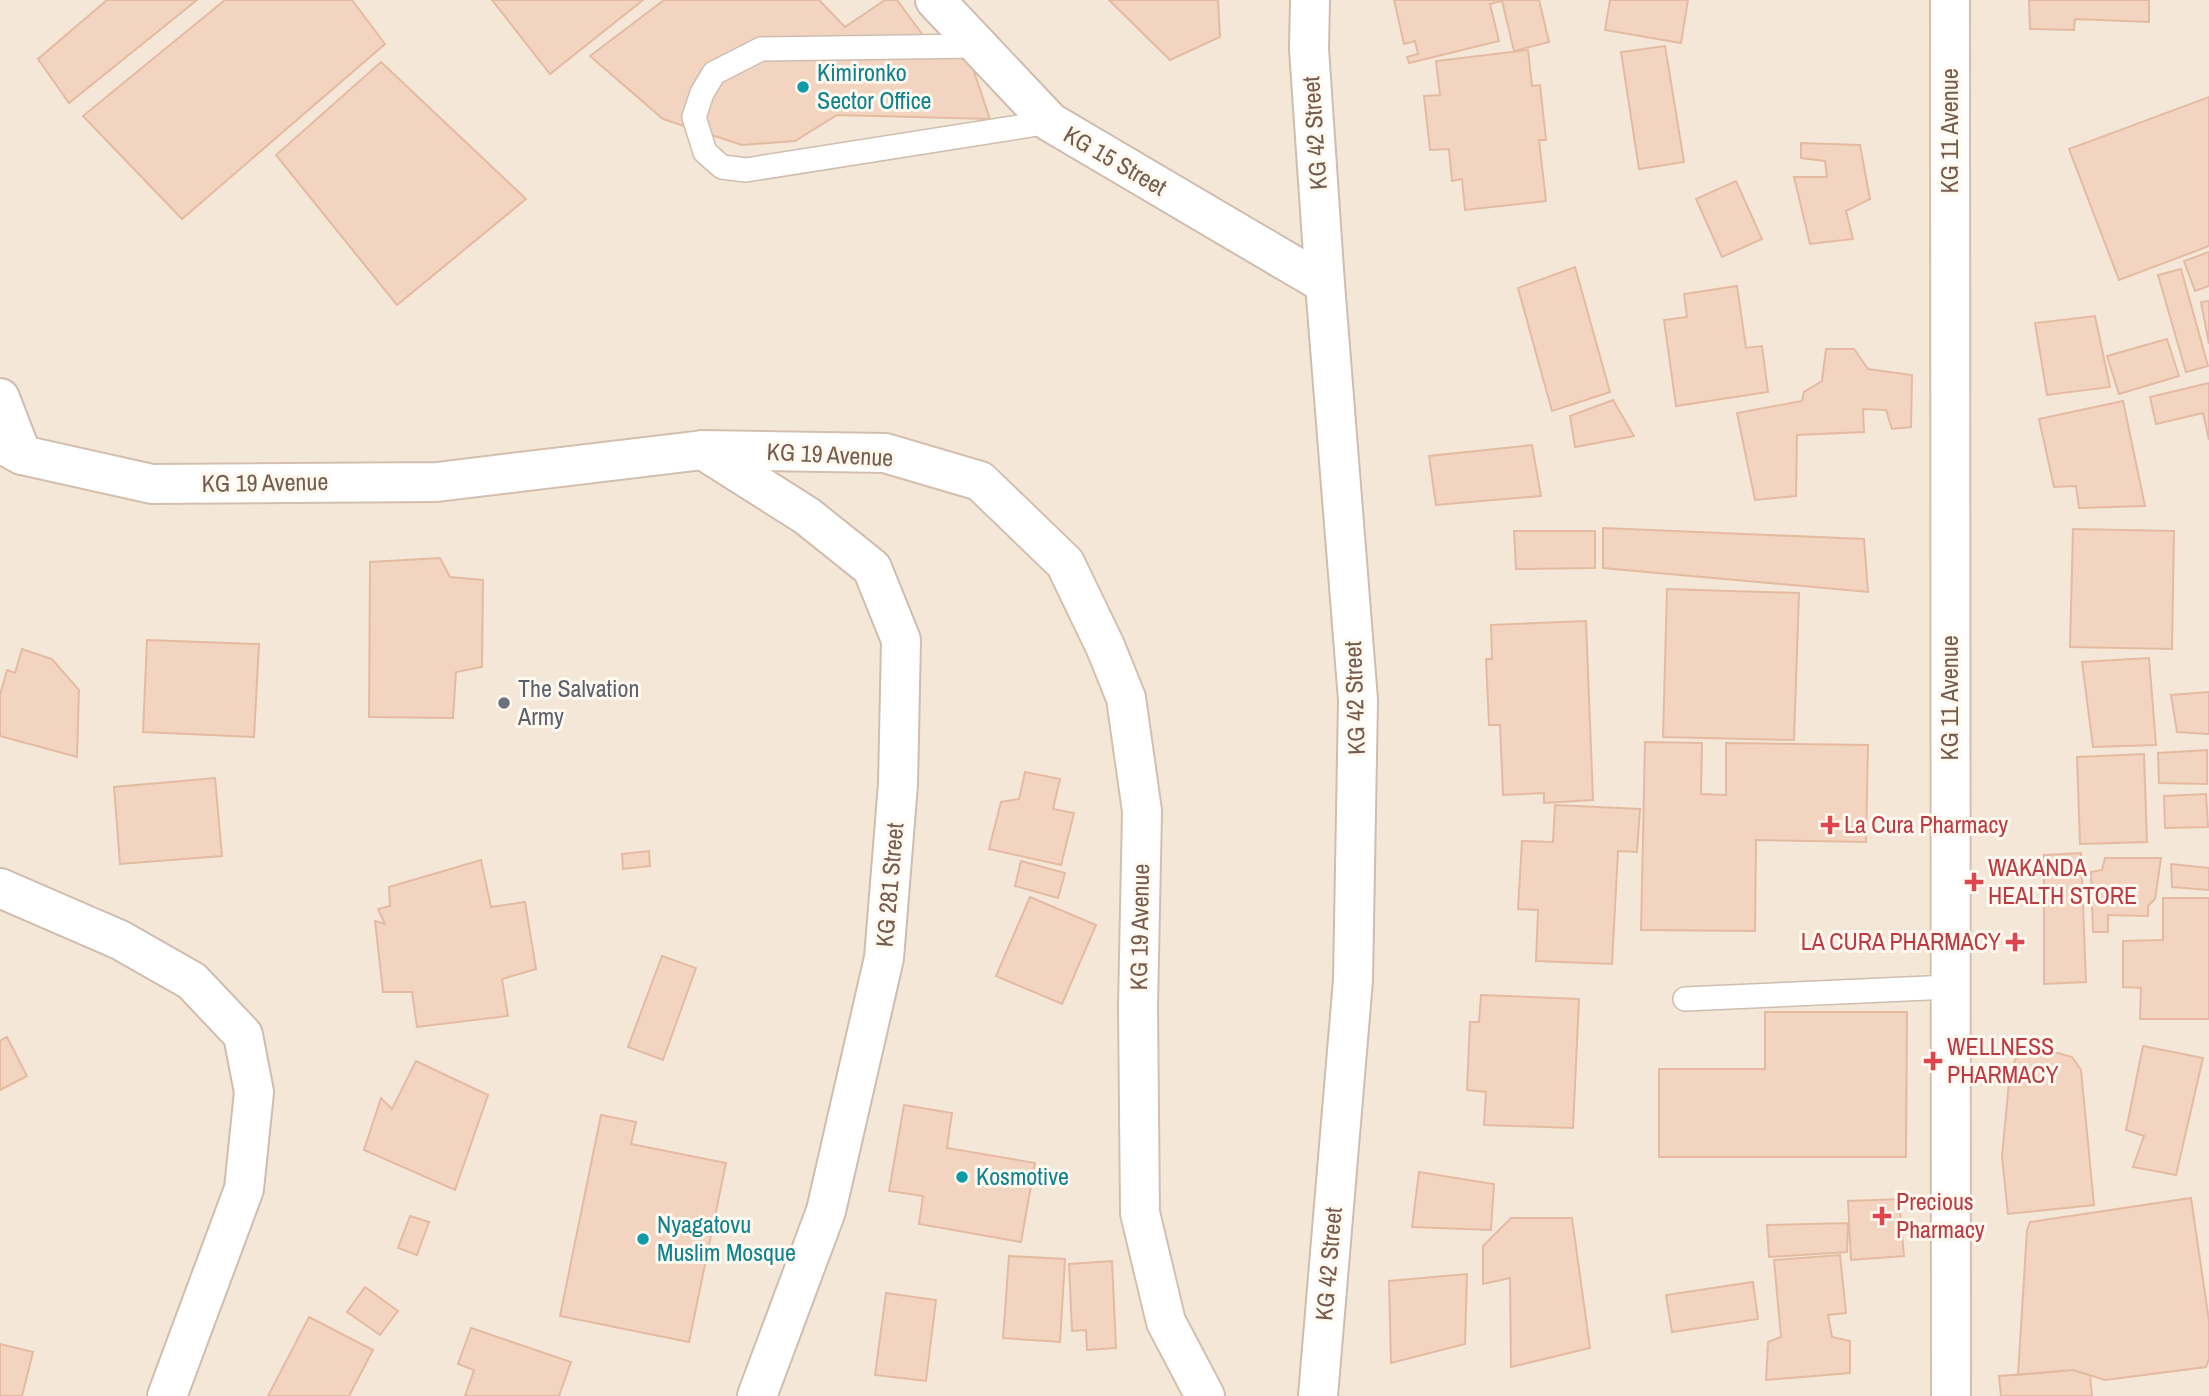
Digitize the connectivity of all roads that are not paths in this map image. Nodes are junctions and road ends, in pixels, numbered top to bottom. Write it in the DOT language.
graph roads {
  1 [pos="934,0"];
  2 [pos="1310,0"];
  3 [pos="1950,0"];
  4 [pos="976,46"];
  5 [pos="1050,122"];
  6 [pos="1325,284"];
  7 [pos="0,398"];
  8 [pos="11,449"];
  9 [pos="703,450"];
  10 [pos="0,888"];
  11 [pos="1950,987"];
  12 [pos="1685,999"];
  13 [pos="167,1396"];
  14 [pos="757,1396"];
  15 [pos="1205,1396"];
  16 [pos="1318,1396"];
  17 [pos="1951,1396"];
  1 -- 4 [label="street, KG 15 Street"];
  2 -- 6 [label="street, KG 42 Street"];
  3 -- 11 [label="street, KG 11 Avenue"];
  4 -- 5 [label="street, KG 15 Street"];
  4 -- 5 [label="lane"];
  5 -- 6 [label="street, KG 15 Street"];
  6 -- 16 [label="street, KG 42 Street"];
  7 -- 8 [label="street"];
  8 -- 9 [label="street, KG 19 Avenue"];
  9 -- 14 [label="street, KG 281 Street"];
  9 -- 15 [label="street, KG 19 Avenue"];
  10 -- 13 [label="street"];
  11 -- 12 [label="lane"];
  11 -- 17 [label="street, KG 11 Avenue"];
}
